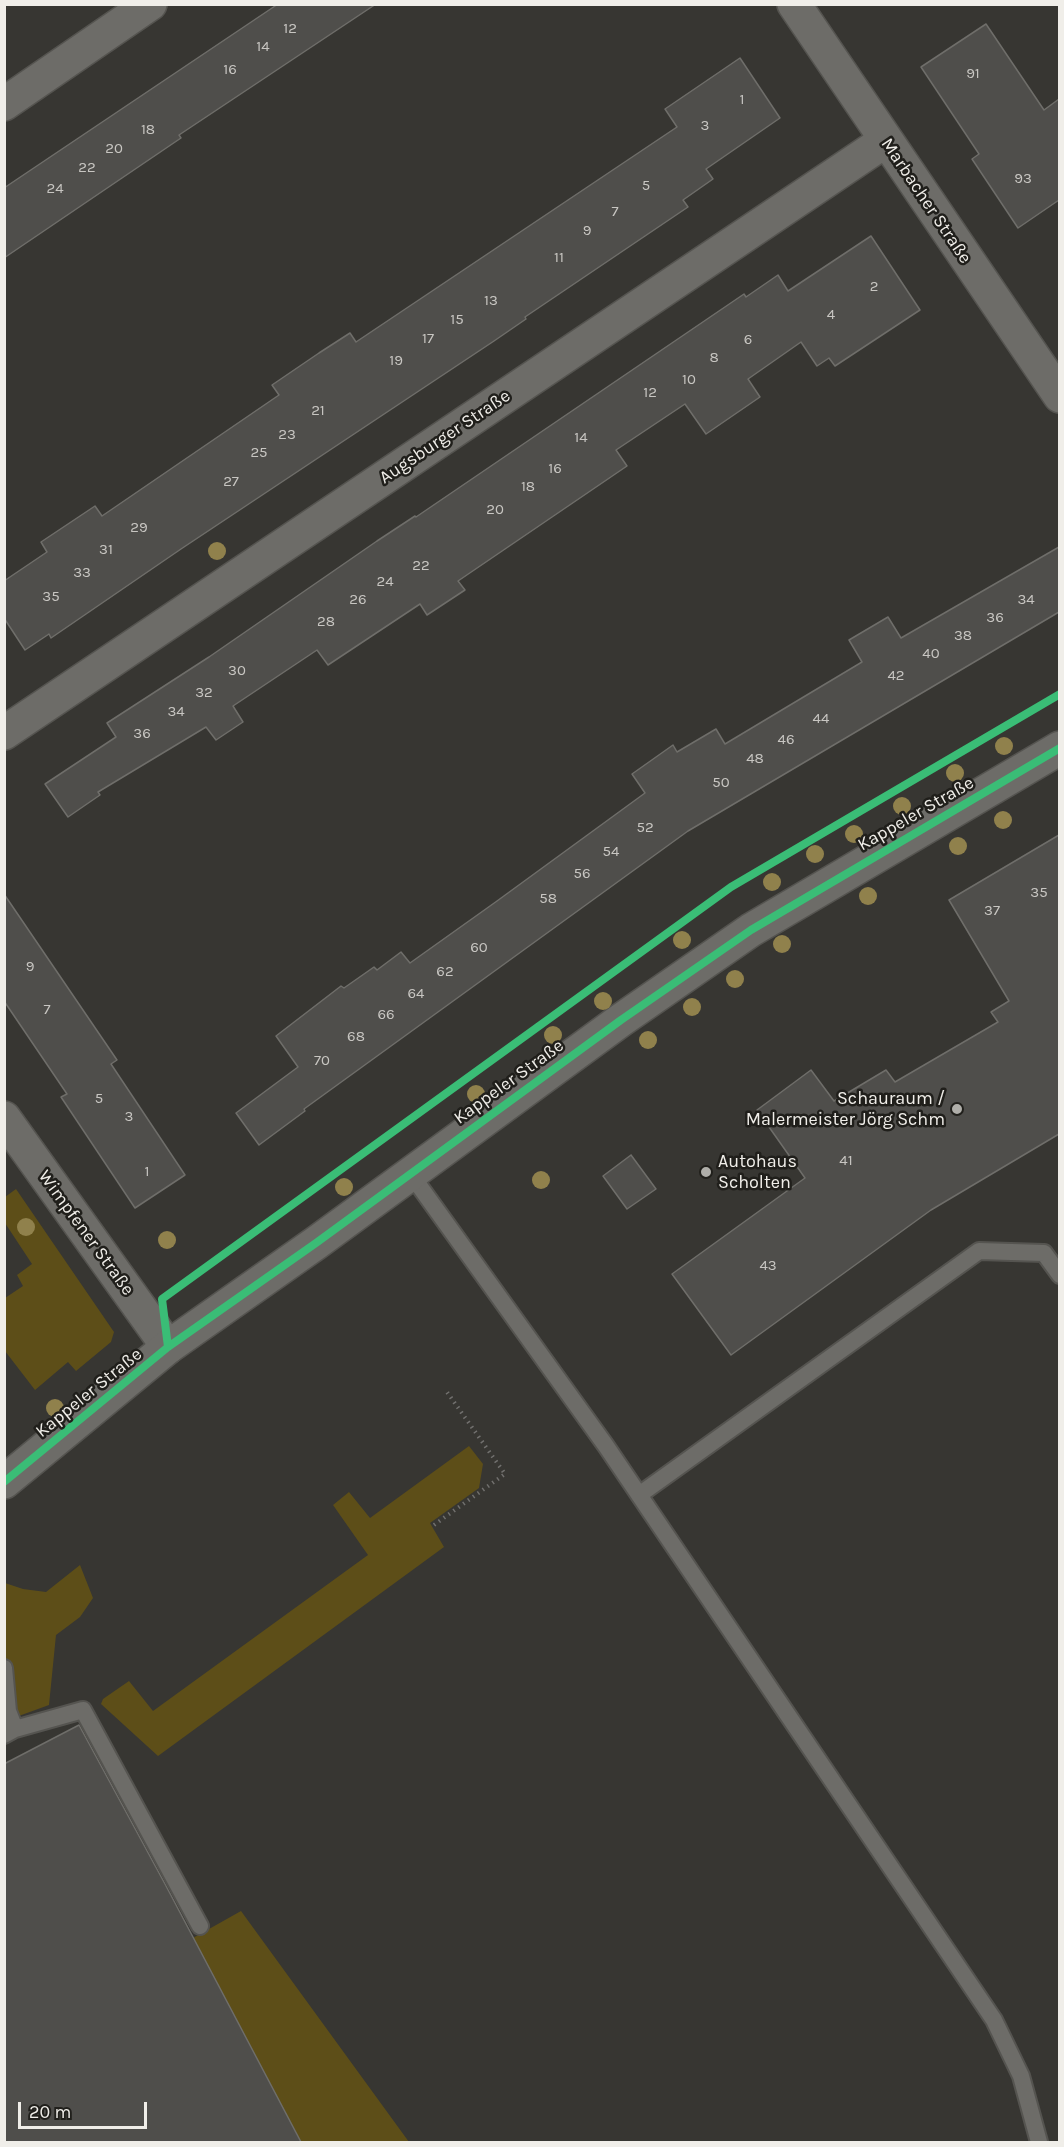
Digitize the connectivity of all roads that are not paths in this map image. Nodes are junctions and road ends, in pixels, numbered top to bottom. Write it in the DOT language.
graph roads {
  1 [pos="150,4"];
  2 [pos="794,4"];
  3 [pos="4,104"];
  4 [pos="885,141"];
  5 [pos="1059,396"];
  6 [pos="4,733"];
  7 [pos="1059,748"];
  8 [pos="4,1118"];
  9 [pos="410,1173"];
  10 [pos="1059,1275"];
  11 [pos="168,1347"];
  12 [pos="4,1482"];
  13 [pos="639,1494"];
  14 [pos="4,1668"];
  15 [pos="10,1732"];
  16 [pos="200,1926"];
  17 [pos="1039,2142"];
  1 -- 3 [label="street"];
  2 -- 4 [label="street, Marbacher Straße"];
  4 -- 5 [label="street, Marbacher Straße"];
  4 -- 6 [label="street, Augsburger Straße"];
  7 -- 9 [label="street, Kappeler Straße"];
  8 -- 11 [label="street, Wimpfener Straße"];
  9 -- 11 [label="street, Kappeler Straße"];
  9 -- 13 [label="lane"];
  10 -- 13 [label="lane"];
  11 -- 12 [label="street, Kappeler Straße"];
  13 -- 17 [label="lane"];
  14 -- 15 [label="lane"];
  15 -- 16 [label="lane"];
}
